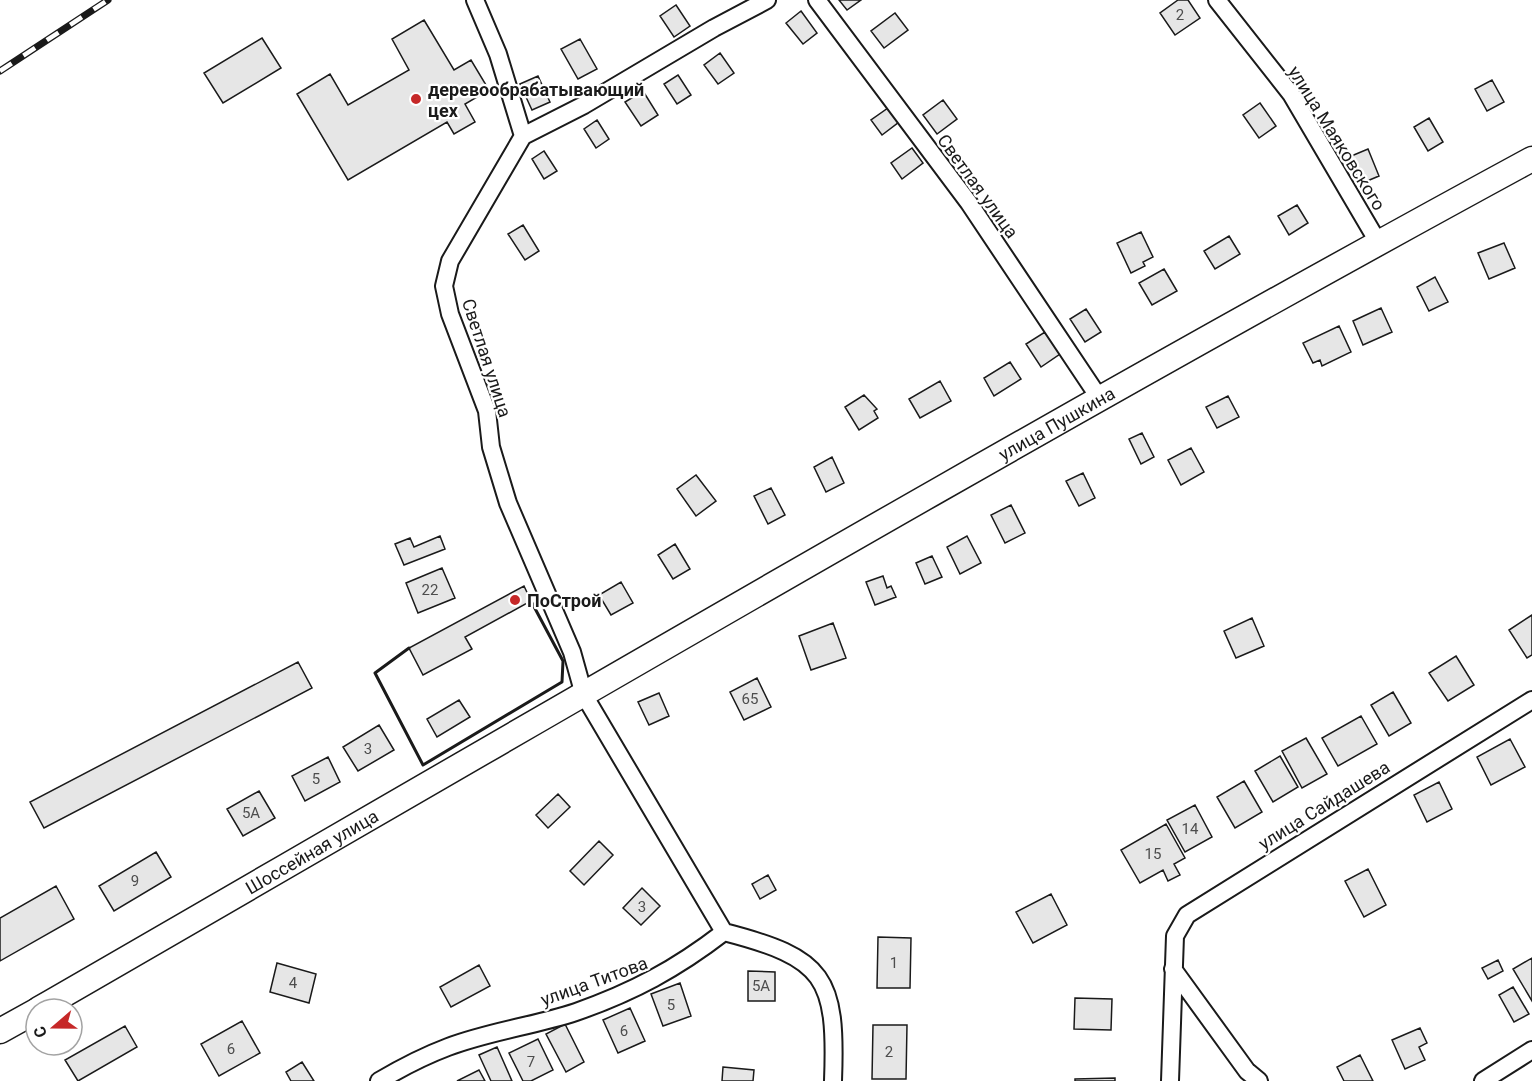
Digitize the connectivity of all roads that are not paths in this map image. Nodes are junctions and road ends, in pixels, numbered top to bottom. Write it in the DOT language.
graph roads {
  1 [pos="475,0"];
  2 [pos="767,0"];
  3 [pos="817,0"];
  4 [pos="1216,0"];
  5 [pos="523,136"];
  6 [pos="1532,159"];
  7 [pos="1378,242"];
  8 [pos="1101,399"];
  9 [pos="584,695"];
  10 [pos="1532,700"];
  11 [pos="724,932"];
  12 [pos="1173,969"];
  13 [pos="61,997"];
  14 [pos="24,1018"];
  15 [pos="0,1031"];
  16 [pos="1532,1050"];
  17 [pos="379,1081"];
  18 [pos="833,1081"];
  19 [pos="1170,1081"];
  20 [pos="1259,1081"];
  21 [pos="1483,1081"];
  1 -- 5 [label="street"];
  2 -- 5 [label="street"];
  3 -- 8 [label="street, Светлая улица"];
  4 -- 7 [label="street, улица Маяковского"];
  5 -- 9 [label="street, Светлая улица"];
  6 -- 7 [label="main road, улица Пушкина"];
  7 -- 8 [label="main road, улица Пушкина"];
  8 -- 9 [label="main road, улица Пушкина"];
  9 -- 11 [label="street"];
  9 -- 13 [label="main road, Шоссейная улица"];
  10 -- 12 [label="street, улица Сайдашева"];
  11 -- 17 [label="street, улица Титова"];
  11 -- 18 [label="street"];
  12 -- 19 [label="street, улица Сайдашева"];
  12 -- 20 [label="street"];
  14 -- 15 [label="main road, Шоссейная улица"];
  16 -- 21 [label="street"];
}
